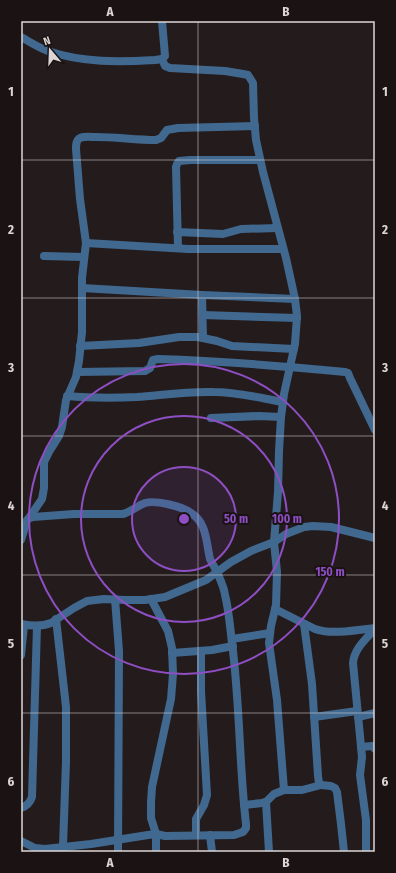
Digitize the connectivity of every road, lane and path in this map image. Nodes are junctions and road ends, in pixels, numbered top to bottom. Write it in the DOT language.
graph roads {
  1 [pos="162,21"];
  2 [pos="21,37"];
  3 [pos="162,59"];
  4 [pos="255,126"];
  5 [pos="260,160"];
  6 [pos="277,228"];
  7 [pos="177,232"];
  8 [pos="86,243"];
  9 [pos="178,248"];
  10 [pos="283,249"];
  11 [pos="44,256"];
  12 [pos="84,257"];
  13 [pos="82,288"];
  14 [pos="202,295"];
  15 [pos="295,299"];
  16 [pos="203,315"];
  17 [pos="297,318"];
  18 [pos="203,338"];
  19 [pos="80,346"];
  20 [pos="294,349"];
  21 [pos="290,366"];
  22 [pos="77,372"];
  23 [pos="67,396"];
  24 [pos="283,402"];
  25 [pos="281,417"];
  26 [pos="211,418"];
  27 [pos="375,430"];
  28 [pos="29,518"];
  29 [pos="375,538"];
  30 [pos="21,540"];
  31 [pos="274,542"];
  32 [pos="217,572"];
  33 [pos="115,599"];
  34 [pos="151,599"];
  35 [pos="275,609"];
  36 [pos="56,620"];
  37 [pos="22,624"];
  38 [pos="304,624"];
  39 [pos="37,626"];
  40 [pos="375,628"];
  41 [pos="270,633"];
  42 [pos="232,642"];
  43 [pos="201,651"];
  44 [pos="172,653"];
  45 [pos="21,655"];
  46 [pos="375,713"];
  47 [pos="358,714"];
  48 [pos="314,717"];
  49 [pos="361,747"];
  50 [pos="375,749"];
  51 [pos="321,785"];
  52 [pos="284,790"];
  53 [pos="266,802"];
  54 [pos="244,805"];
  55 [pos="21,808"];
  56 [pos="156,834"];
  57 [pos="196,835"];
  58 [pos="210,835"];
  59 [pos="118,840"];
  60 [pos="21,841"];
  61 [pos="62,846"];
  62 [pos="90,848"];
  63 [pos="48,850"];
  64 [pos="118,852"];
  65 [pos="156,852"];
  66 [pos="212,852"];
  67 [pos="270,852"];
  68 [pos="344,852"];
  69 [pos="366,852"];
  1 -- 3 [label="street"];
  2 -- 3 [label="street"];
  3 -- 4 [label="street"];
  4 -- 5 [label="street"];
  4 -- 8 [label="street"];
  5 -- 6 [label="street"];
  5 -- 7 [label="street"];
  6 -- 7 [label="street"];
  6 -- 10 [label="street"];
  7 -- 9 [label="street"];
  8 -- 9 [label="street"];
  8 -- 12 [label="street"];
  9 -- 10 [label="street"];
  10 -- 15 [label="street"];
  11 -- 12 [label="street"];
  12 -- 13 [label="street"];
  13 -- 14 [label="street"];
  13 -- 19 [label="street"];
  14 -- 15 [label="street"];
  14 -- 16 [label="street"];
  15 -- 17 [label="street"];
  16 -- 17 [label="street"];
  16 -- 18 [label="street"];
  17 -- 20 [label="street"];
  18 -- 19 [label="street"];
  18 -- 20 [label="street"];
  19 -- 22 [label="street"];
  20 -- 21 [label="street"];
  21 -- 22 [label="street"];
  21 -- 24 [label="street"];
  21 -- 27 [label="street"];
  22 -- 23 [label="street"];
  23 -- 24 [label="street"];
  23 -- 28 [label="street"];
  24 -- 25 [label="street"];
  25 -- 26 [label="street"];
  25 -- 31 [label="street"];
  28 -- 30 [label="street"];
  28 -- 32 [label="street"];
  29 -- 31 [label="street"];
  31 -- 32 [label="street"];
  31 -- 35 [label="street"];
  32 -- 34 [label="street"];
  32 -- 42 [label="street"];
  33 -- 34 [label="street"];
  33 -- 36 [label="street"];
  33 -- 59 [label="street"];
  34 -- 44 [label="street"];
  35 -- 38 [label="street"];
  35 -- 41 [label="street"];
  36 -- 39 [label="street"];
  36 -- 61 [label="street"];
  37 -- 39 [label="street"];
  37 -- 45 [label="street"];
  38 -- 40 [label="street"];
  38 -- 48 [label="street"];
  39 -- 55 [label="street"];
  40 -- 47 [label="street"];
  41 -- 42 [label="street"];
  41 -- 52 [label="street"];
  42 -- 43 [label="street"];
  42 -- 54 [label="street"];
  43 -- 44 [label="street"];
  43 -- 57 [label="street"];
  44 -- 56 [label="street"];
  46 -- 47 [label="street"];
  47 -- 48 [label="street"];
  47 -- 49 [label="street"];
  48 -- 51 [label="street"];
  49 -- 50 [label="street"];
  49 -- 69 [label="street"];
  51 -- 52 [label="street"];
  51 -- 68 [label="street"];
  52 -- 53 [label="street"];
  53 -- 54 [label="street"];
  53 -- 67 [label="street"];
  54 -- 58 [label="street"];
  56 -- 57 [label="street"];
  56 -- 59 [label="street"];
  56 -- 65 [label="street"];
  57 -- 58 [label="street"];
  58 -- 66 [label="street"];
  59 -- 62 [label="street"];
  59 -- 64 [label="street"];
  60 -- 63 [label="street"];
  61 -- 62 [label="street"];
  61 -- 63 [label="street"];
}
